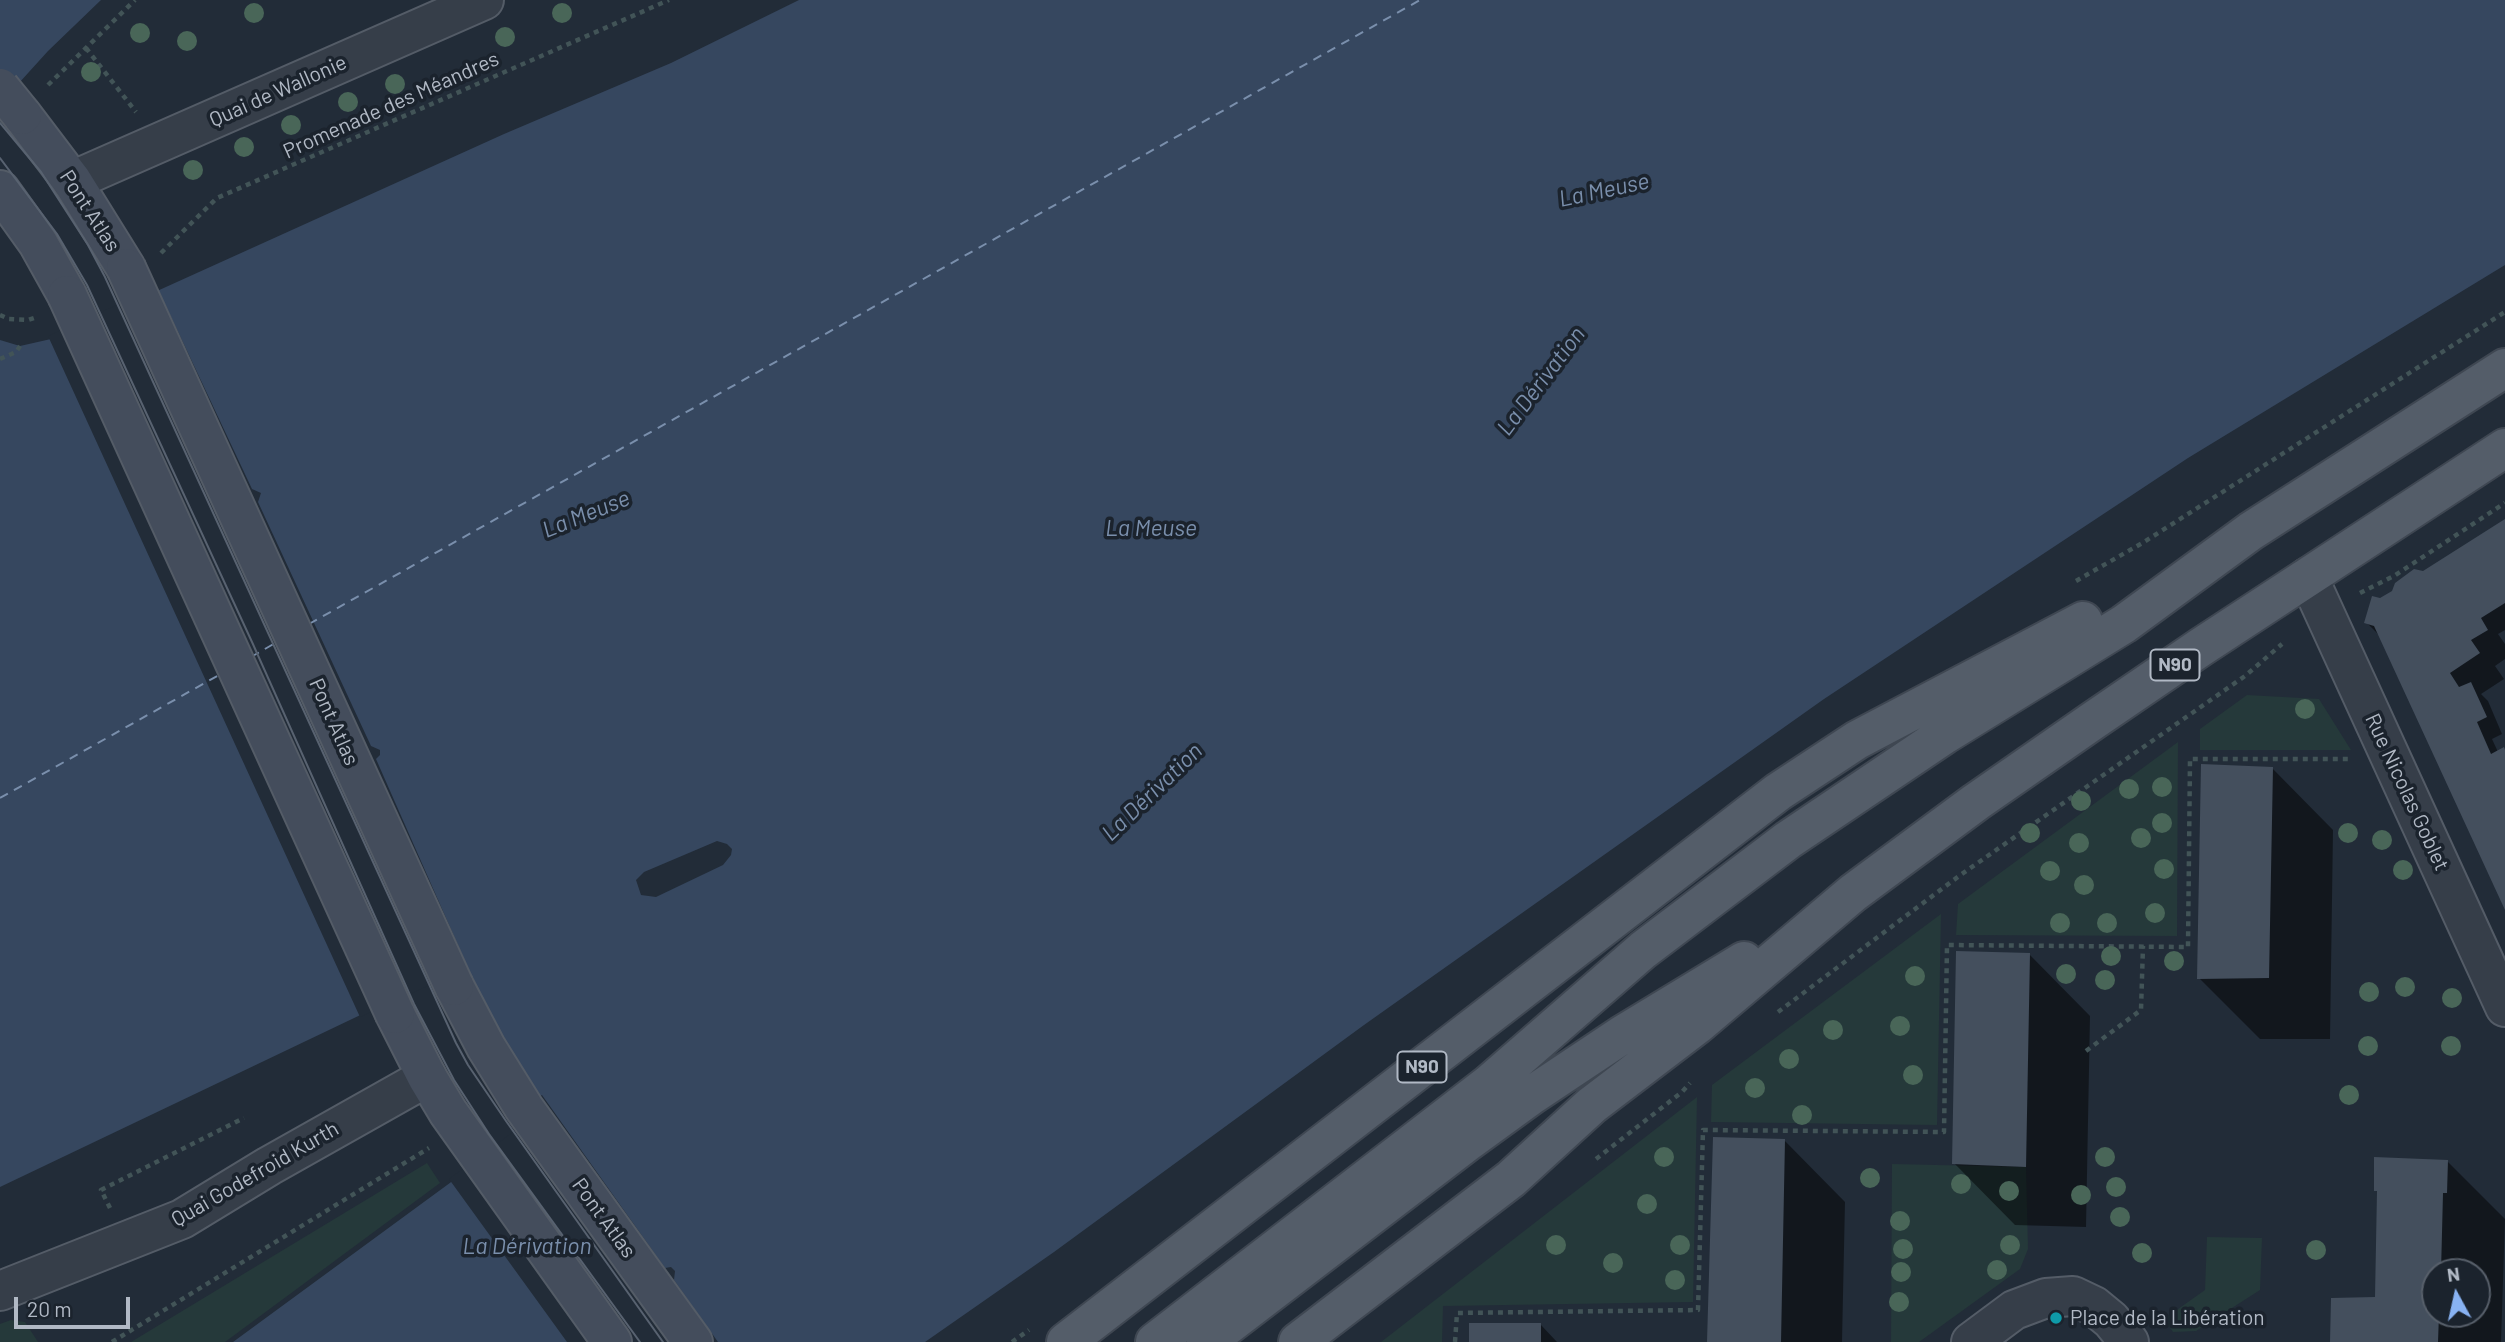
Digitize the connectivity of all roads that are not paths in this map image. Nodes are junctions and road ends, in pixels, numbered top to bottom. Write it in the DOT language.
graph roads {
  1 [pos="484,0"];
  2 [pos="11,102"];
  3 [pos="72,181"];
  4 [pos="0,190"];
  5 [pos="2505,368"];
  6 [pos="2505,448"];
  7 [pos="2251,531"];
  8 [pos="2308,577"];
  9 [pos="1853,893"];
  10 [pos="2505,1007"];
  11 [pos="427,1077"];
  12 [pos="0,1291"];
  13 [pos="612,1342"];
  14 [pos="693,1342"];
  15 [pos="1066,1342"];
  16 [pos="1155,1342"];
  17 [pos="1206,1342"];
  18 [pos="1298,1342"];
  19 [pos="1971,1342"];
  20 [pos="2129,1342"];
  1 -- 3 [label="street, Quai de Wallonie"];
  2 -- 3 [label="street, Pont Atlas"];
  3 -- 14 [label="street, Pont Atlas, bridge"];
  4 -- 11 [label="street, bridge"];
  5 -- 7 [label="main road, N90"];
  6 -- 8 [label="main road, N90"];
  7 -- 15 [label="main road, N90"];
  7 -- 16 [label="main road, N90"];
  8 -- 9 [label="main road, N90"];
  8 -- 10 [label="street, Rue Nicolas Goblet"];
  9 -- 17 [label="main road, N90"];
  9 -- 18 [label="main road, N90"];
  11 -- 12 [label="street, Quai Godefroid Kurth"];
  11 -- 13 [label="street"];
  19 -- 20 [label="street"];
}
